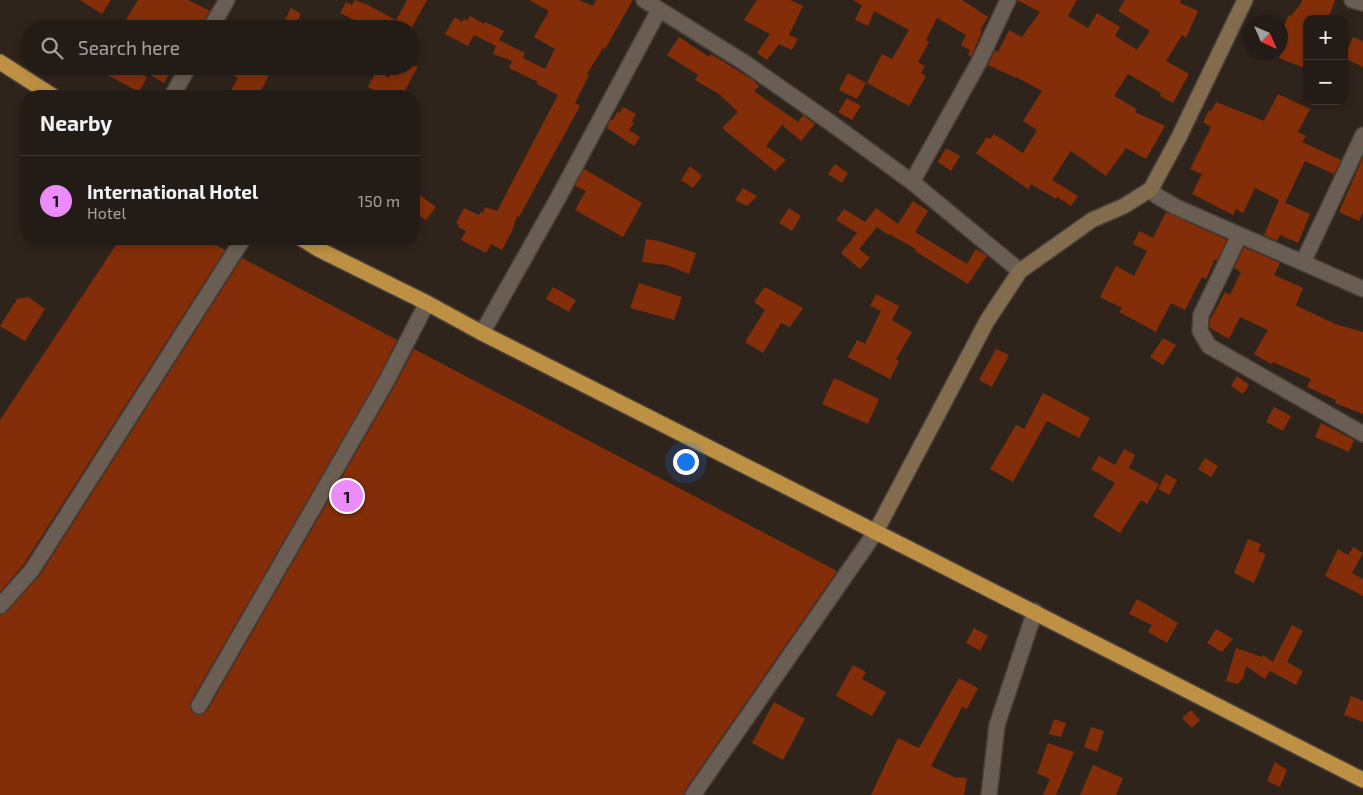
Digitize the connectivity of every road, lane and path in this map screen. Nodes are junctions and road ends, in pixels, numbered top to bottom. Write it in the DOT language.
graph roads {
  1 [pos="227,0"];
  2 [pos="644,0"];
  3 [pos="1008,0"];
  4 [pos="1245,0"];
  5 [pos="1352,0"];
  6 [pos="1363,3"];
  7 [pos="659,10"];
  8 [pos="215,20"];
  9 [pos="0,62"];
  10 [pos="20,75"];
  11 [pos="20,75"];
  12 [pos="184,75"];
  13 [pos="44,90"];
  14 [pos="175,90"];
  15 [pos="1363,135"];
  16 [pos="912,182"];
  17 [pos="1151,189"];
  18 [pos="1239,236"];
  19 [pos="239,245"];
  20 [pos="312,245"];
  21 [pos="1303,262"];
  22 [pos="1020,271"];
  23 [pos="1363,289"];
  24 [pos="427,303"];
  25 [pos="482,333"];
  26 [pos="1363,434"];
  27 [pos="875,533"];
  28 [pos="0,606"];
  29 [pos="1035,611"];
  30 [pos="199,706"];
  31 [pos="1363,780"];
  32 [pos="693,795"];
  33 [pos="989,795"];
  1 -- 8 [label="street"];
  2 -- 7 [label="street"];
  3 -- 16 [label="street"];
  4 -- 17 [label="street"];
  5 -- 6 [label="street"];
  7 -- 16 [label="street"];
  7 -- 25 [label="street"];
  9 -- 11 [label="highway"];
  10 -- 13 [label="highway"];
  12 -- 14 [label="street"];
  15 -- 21 [label="street"];
  16 -- 22 [label="street"];
  17 -- 18 [label="street"];
  17 -- 22 [label="street"];
  18 -- 21 [label="street"];
  18 -- 26 [label="street"];
  19 -- 28 [label="street"];
  20 -- 24 [label="highway"];
  21 -- 23 [label="street"];
  22 -- 27 [label="street"];
  24 -- 25 [label="highway"];
  24 -- 30 [label="street"];
  25 -- 27 [label="highway"];
  27 -- 29 [label="highway"];
  27 -- 32 [label="street"];
  29 -- 31 [label="highway"];
  29 -- 33 [label="street"];
}
